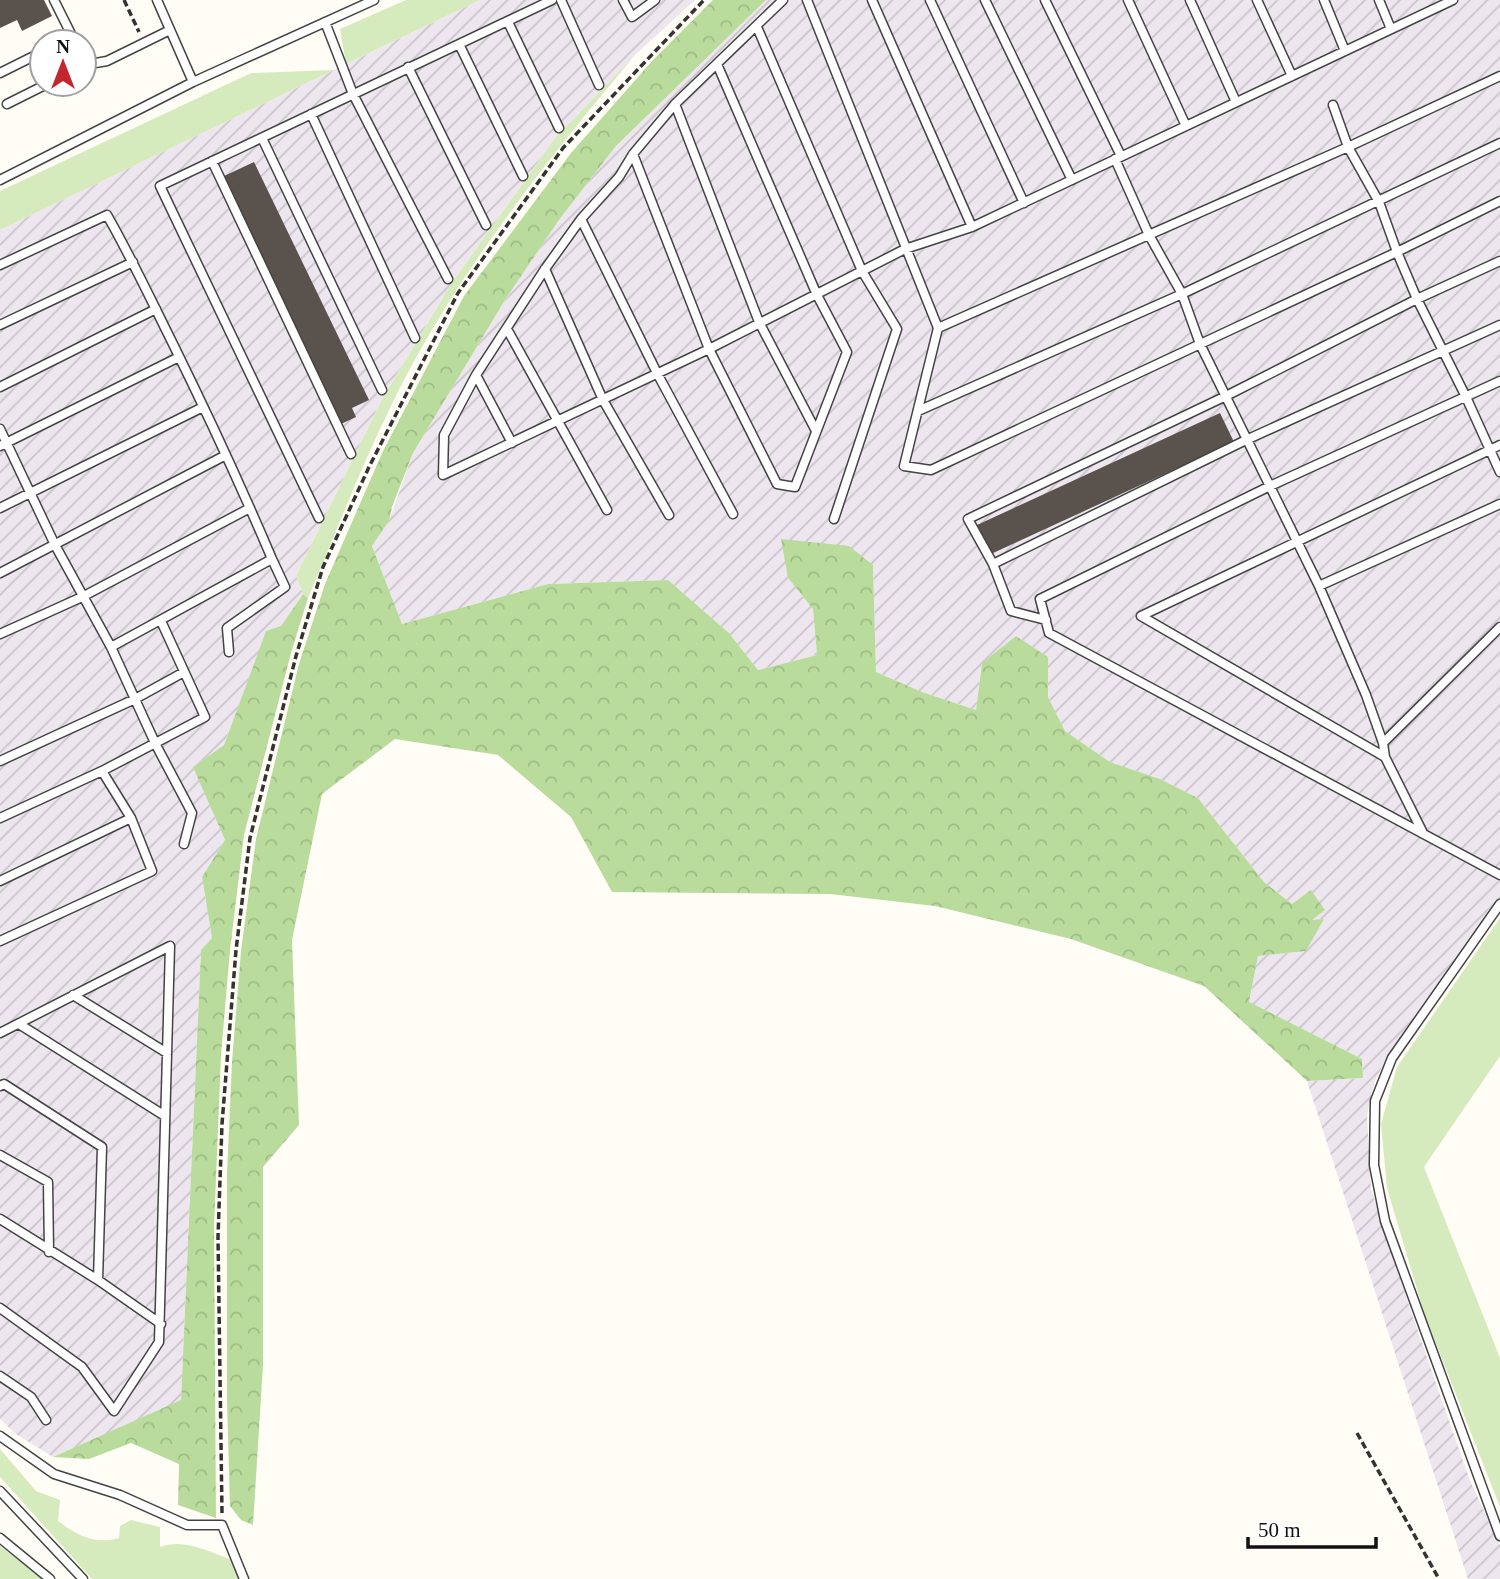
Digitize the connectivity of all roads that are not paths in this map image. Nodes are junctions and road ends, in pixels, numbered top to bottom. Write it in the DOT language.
graph roads {
  1 [pos="54,0"];
  2 [pos="157,0"];
  3 [pos="374,0"];
  4 [pos="552,0"];
  5 [pos="561,0"];
  6 [pos="623,0"];
  7 [pos="655,0"];
  8 [pos="783,0"];
  9 [pos="807,0"];
  10 [pos="872,0"];
  11 [pos="930,0"];
  12 [pos="985,0"];
  13 [pos="1045,0"];
  14 [pos="1128,0"];
  15 [pos="1190,0"];
  16 [pos="1257,0"];
  17 [pos="1325,0"];
  18 [pos="1379,0"];
  19 [pos="1453,0"];
  20 [pos="1437,4"];
  21 [pos="325,22"];
  22 [pos="508,22"];
  23 [pos="757,27"];
  24 [pos="68,28"];
  25 [pos="1391,29"];
  26 [pos="170,30"];
  27 [pos="459,44"];
  28 [pos="1345,51"];
  29 [pos="28,59"];
  30 [pos="98,62"];
  31 [pos="717,64"];
  32 [pos="408,67"];
  33 [pos="0,73"];
  34 [pos="1292,76"];
  35 [pos="1500,76"];
  36 [pos="193,82"];
  37 [pos="599,85"];
  38 [pos="28,94"];
  39 [pos="353,94"];
  40 [pos="1236,102"];
  41 [pos="7,104"];
  42 [pos="675,104"];
  43 [pos="1333,105"];
  44 [pos="311,114"];
  45 [pos="1186,126"];
  46 [pos="559,128"];
  47 [pos="262,138"];
  48 [pos="1500,143"];
  49 [pos="1348,147"];
  50 [pos="633,154"];
  51 [pos="1118,158"];
  52 [pos="212,161"];
  53 [pos="523,176"];
  54 [pos="0,180"];
  55 [pos="1072,180"];
  56 [pos="1500,201"];
  57 [pos="1379,202"];
  58 [pos="1024,203"];
  59 [pos="581,219"];
  60 [pos="486,225"];
  61 [pos="972,227"];
  62 [pos="1149,235"];
  63 [pos="905,249"];
  64 [pos="1397,252"];
  65 [pos="1500,261"];
  66 [pos="134,262"];
  67 [pos="0,265"];
  68 [pos="545,269"];
  69 [pos="862,271"];
  70 [pos="448,279"];
  71 [pos="1182,294"];
  72 [pos="817,295"];
  73 [pos="1418,299"];
  74 [pos="156,309"];
  75 [pos="759,322"];
  76 [pos="0,325"];
  77 [pos="1500,325"];
  78 [pos="938,328"];
  79 [pos="507,329"];
  80 [pos="415,338"];
  81 [pos="1200,344"];
  82 [pos="709,349"];
  83 [pos="1445,351"];
  84 [pos="179,358"];
  85 [pos="657,373"];
  86 [pos="476,376"];
  87 [pos="1500,381"];
  88 [pos="0,387"];
  89 [pos="382,390"];
  90 [pos="1226,396"];
  91 [pos="1466,397"];
  92 [pos="603,400"];
  93 [pos="203,407"];
  94 [pos="918,411"];
  95 [pos="556,422"];
  96 [pos="0,429"];
  97 [pos="816,431"];
  98 [pos="1246,440"];
  99 [pos="512,443"];
  100 [pos="3,444"];
  101 [pos="1500,444"];
  102 [pos="1489,450"];
  103 [pos="351,454"];
  104 [pos="226,455"];
  105 [pos="1500,472"];
  106 [pos="1270,486"];
  107 [pos="31,492"];
  108 [pos="1500,504"];
  109 [pos="0,508"];
  110 [pos="250,508"];
  111 [pos="607,510"];
  112 [pos="733,514"];
  113 [pos="669,515"];
  114 [pos="319,518"];
  115 [pos="834,519"];
  116 [pos="1296,540"];
  117 [pos="55,545"];
  118 [pos="272,559"];
  119 [pos="993,564"];
  120 [pos="0,573"];
  121 [pos="1319,586"];
  122 [pos="82,597"];
  123 [pos="1046,620"];
  124 [pos="161,621"];
  125 [pos="1500,627"];
  126 [pos="0,634"];
  127 [pos="111,647"];
  128 [pos="229,652"];
  129 [pos="184,672"];
  130 [pos="135,699"];
  131 [pos="1382,743"];
  132 [pos="156,745"];
  133 [pos="1385,757"];
  134 [pos="0,761"];
  135 [pos="102,772"];
  136 [pos="0,818"];
  137 [pos="131,818"];
  138 [pos="1424,834"];
  139 [pos="184,844"];
  140 [pos="1500,876"];
  141 [pos="0,881"];
  142 [pos="1500,904"];
  143 [pos="0,941"];
  144 [pos="73,995"];
  145 [pos="19,1024"];
  146 [pos="0,1033"];
  147 [pos="167,1053"];
  148 [pos="0,1086"];
  149 [pos="165,1116"];
  150 [pos="0,1155"];
  151 [pos="0,1219"];
  152 [pos="49,1252"];
  153 [pos="98,1280"];
  154 [pos="0,1308"];
  155 [pos="161,1324"];
  156 [pos="0,1376"];
  157 [pos="46,1420"];
  158 [pos="0,1436"];
  159 [pos="0,1491"];
  160 [pos="1500,1536"];
  161 [pos="0,1538"];
  162 [pos="50,1579"];
  163 [pos="83,1579"];
  164 [pos="244,1579"];
  1 -- 24 [label="lane"];
  2 -- 26 [label="lane"];
  3 -- 21 [label="lane"];
  4 -- 22 [label="lane"];
  5 -- 37 [label="lane"];
  6 -- 7 [label="lane"];
  8 -- 23 [label="lane"];
  9 -- 63 [label="lane"];
  10 -- 61 [label="lane"];
  11 -- 58 [label="lane"];
  12 -- 55 [label="lane"];
  13 -- 51 [label="lane"];
  14 -- 45 [label="lane"];
  15 -- 40 [label="lane"];
  16 -- 34 [label="lane"];
  17 -- 28 [label="lane"];
  18 -- 25 [label="lane"];
  19 -- 20 [label="lane"];
  20 -- 25 [label="lane"];
  21 -- 36 [label="lane"];
  21 -- 39 [label="lane"];
  22 -- 27 [label="lane"];
  22 -- 46 [label="lane"];
  23 -- 31 [label="lane"];
  23 -- 69 [label="lane"];
  25 -- 28 [label="lane"];
  26 -- 30 [label="lane"];
  26 -- 36 [label="lane"];
  27 -- 32 [label="lane"];
  27 -- 53 [label="lane"];
  28 -- 34 [label="lane"];
  29 -- 33 [label="lane"];
  31 -- 42 [label="lane"];
  31 -- 72 [label="lane"];
  32 -- 39 [label="lane"];
  32 -- 60 [label="lane"];
  34 -- 40 [label="lane"];
  35 -- 49 [label="lane"];
  36 -- 54 [label="lane"];
  38 -- 41 [label="lane"];
  39 -- 44 [label="lane"];
  39 -- 70 [label="lane"];
  40 -- 45 [label="lane"];
  42 -- 50 [label="lane"];
  42 -- 75 [label="lane"];
  43 -- 49 [label="lane"];
  44 -- 47 [label="lane"];
  44 -- 80 [label="lane"];
  45 -- 51 [label="lane"];
  47 -- 52 [label="lane"];
  47 -- 89 [label="lane"];
  48 -- 57 [label="lane"];
  49 -- 57 [label="lane"];
  49 -- 62 [label="lane"];
  50 -- 59 [label="lane"];
  50 -- 82 [label="lane"];
  51 -- 55 [label="lane"];
  51 -- 62 [label="lane"];
  52 -- 103 [label="lane"];
  52 -- 114 [label="lane"];
  55 -- 58 [label="lane"];
  56 -- 64 [label="lane"];
  57 -- 64 [label="lane"];
  57 -- 71 [label="lane"];
  58 -- 61 [label="lane"];
  59 -- 68 [label="lane"];
  59 -- 85 [label="lane"];
  61 -- 63 [label="lane"];
  62 -- 71 [label="lane"];
  62 -- 78 [label="lane"];
  63 -- 69 [label="lane"];
  63 -- 78 [label="lane"];
  64 -- 73 [label="lane"];
  64 -- 81 [label="lane"];
  65 -- 73 [label="lane"];
  66 -- 67 [label="lane"];
  66 -- 74 [label="lane"];
  66 -- 76 [label="lane"];
  68 -- 79 [label="lane"];
  68 -- 92 [label="lane"];
  69 -- 72 [label="lane"];
  69 -- 115 [label="lane"];
  71 -- 81 [label="lane"];
  71 -- 94 [label="lane"];
  72 -- 75 [label="lane"];
  72 -- 97 [label="lane"];
  73 -- 83 [label="lane"];
  73 -- 90 [label="lane"];
  74 -- 84 [label="lane"];
  74 -- 88 [label="lane"];
  75 -- 82 [label="lane"];
  75 -- 97 [label="lane"];
  77 -- 83 [label="lane"];
  78 -- 94 [label="lane"];
  79 -- 86 [label="lane"];
  79 -- 95 [label="lane"];
  81 -- 90 [label="lane"];
  81 -- 94 [label="lane"];
  82 -- 85 [label="lane"];
  82 -- 97 [label="lane"];
  83 -- 91 [label="lane"];
  83 -- 98 [label="lane"];
  84 -- 93 [label="lane"];
  84 -- 100 [label="lane"];
  85 -- 92 [label="lane"];
  85 -- 112 [label="lane"];
  86 -- 99 [label="lane"];
  86 -- 99 [label="lane"];
  87 -- 91 [label="lane"];
  90 -- 98 [label="lane"];
  90 -- 119 [label="lane"];
  91 -- 102 [label="lane"];
  91 -- 106 [label="lane"];
  92 -- 95 [label="lane"];
  92 -- 113 [label="lane"];
  93 -- 104 [label="lane"];
  93 -- 107 [label="lane"];
  95 -- 99 [label="lane"];
  95 -- 111 [label="lane"];
  96 -- 100 [label="lane"];
  98 -- 106 [label="lane"];
  98 -- 119 [label="lane"];
  100 -- 107 [label="lane"];
  101 -- 102 [label="lane"];
  102 -- 105 [label="lane"];
  102 -- 116 [label="lane"];
  104 -- 110 [label="lane"];
  104 -- 117 [label="lane"];
  106 -- 116 [label="lane"];
  106 -- 123 [label="lane"];
  107 -- 109 [label="lane"];
  107 -- 117 [label="lane"];
  108 -- 121 [label="lane"];
  110 -- 118 [label="lane"];
  110 -- 122 [label="lane"];
  116 -- 121 [label="lane"];
  116 -- 133 [label="lane"];
  117 -- 120 [label="lane"];
  117 -- 122 [label="lane"];
  118 -- 124 [label="lane"];
  118 -- 128 [label="lane"];
  119 -- 123 [label="lane"];
  121 -- 131 [label="lane"];
  122 -- 126 [label="lane"];
  122 -- 127 [label="lane"];
  123 -- 138 [label="lane"];
  124 -- 127 [label="lane"];
  124 -- 129 [label="lane"];
  125 -- 131 [label="lane"];
  127 -- 130 [label="lane"];
  129 -- 130 [label="lane"];
  129 -- 132 [label="lane"];
  130 -- 132 [label="lane"];
  130 -- 134 [label="lane"];
  131 -- 133 [label="lane"];
  132 -- 135 [label="lane"];
  132 -- 139 [label="lane"];
  133 -- 138 [label="lane"];
  135 -- 136 [label="lane"];
  135 -- 137 [label="lane"];
  137 -- 141 [label="lane"];
  137 -- 143 [label="lane"];
  138 -- 140 [label="lane"];
  142 -- 160 [label="lane"];
  144 -- 145 [label="lane"];
  144 -- 147 [label="lane"];
  144 -- 147 [label="lane"];
  145 -- 146 [label="lane"];
  145 -- 149 [label="lane"];
  147 -- 149 [label="lane"];
  148 -- 153 [label="lane"];
  149 -- 155 [label="lane"];
  150 -- 152 [label="lane"];
  151 -- 152 [label="lane"];
  152 -- 153 [label="lane"];
  153 -- 155 [label="lane"];
  154 -- 155 [label="lane"];
  156 -- 157 [label="lane"];
  158 -- 164 [label="lane"];
  159 -- 163 [label="lane"];
  161 -- 162 [label="lane"];
}
